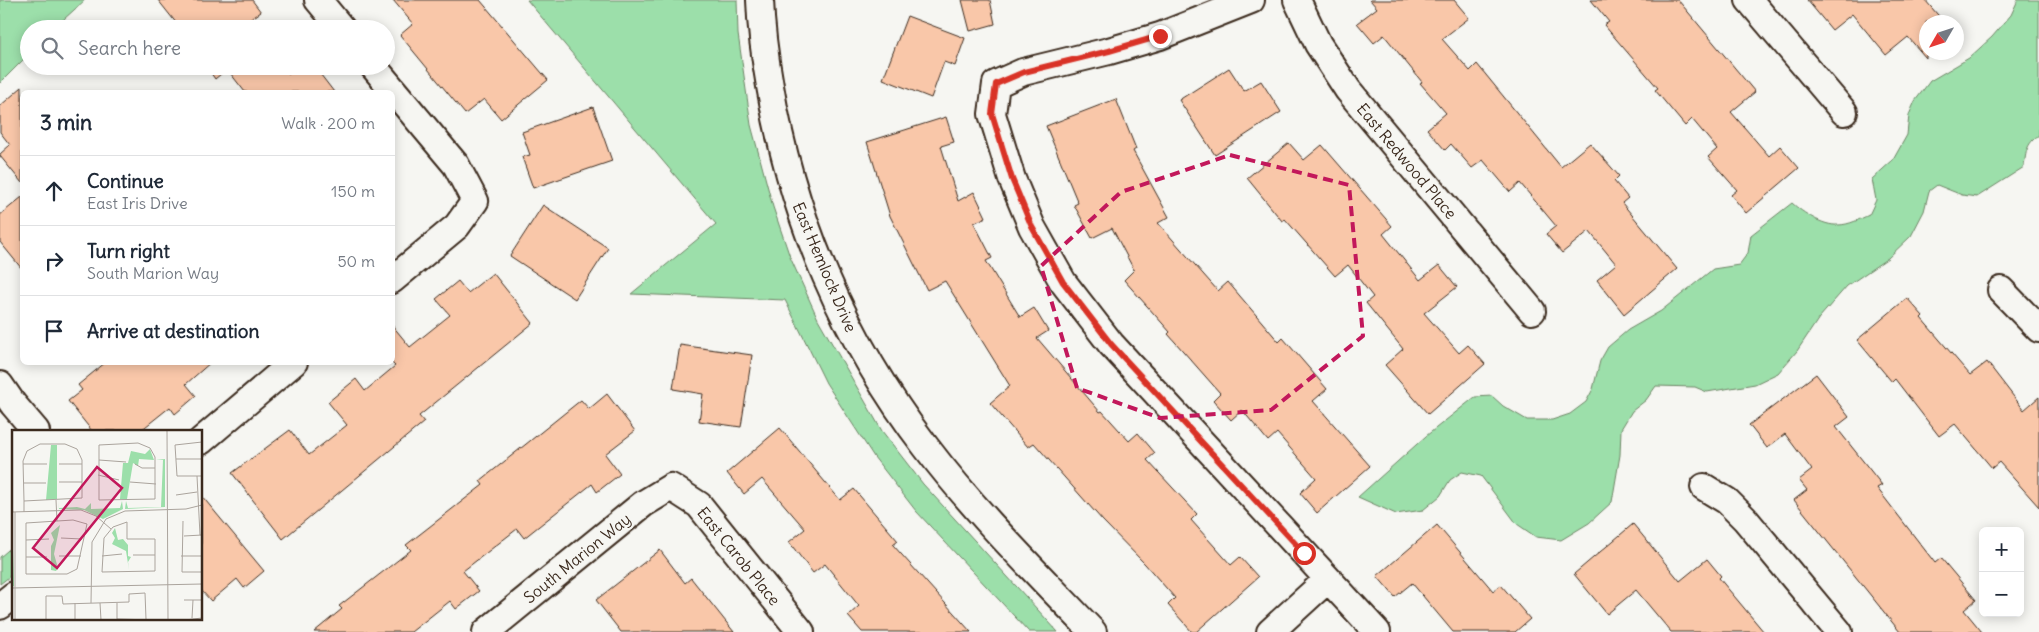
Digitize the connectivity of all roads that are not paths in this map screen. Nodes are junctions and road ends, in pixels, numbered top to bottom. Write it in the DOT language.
graph roads {
  1 [pos="318,0"];
  2 [pos="760,0"];
  3 [pos="1251,0"];
  4 [pos="1297,0"];
  5 [pos="1749,0"];
  6 [pos="335,20"];
  7 [pos="381,75"];
  8 [pos="393,90"];
  9 [pos="395,92"];
  10 [pos="1844,112"];
  11 [pos="395,278"];
  12 [pos="2001,290"];
  13 [pos="1532,311"];
  14 [pos="2039,329"];
  15 [pos="290,365"];
  16 [pos="0,385"];
  17 [pos="35,430"];
  18 [pos="202,440"];
  19 [pos="1704,486"];
  20 [pos="670,487"];
  21 [pos="1328,579"];
  22 [pos="12,596"];
  23 [pos="0,606"];
  24 [pos="486,632"];
  25 [pos="801,632"];
  26 [pos="1093,632"];
  27 [pos="1270,632"];
  28 [pos="1377,632"];
  29 [pos="1839,632"];
  1 -- 6 [label="street"];
  2 -- 26 [label="street, East Hemlock Drive"];
  3 -- 21 [label="street"];
  4 -- 13 [label="street, East Redwood Place"];
  5 -- 10 [label="street"];
  7 -- 8 [label="street"];
  9 -- 11 [label="street"];
  12 -- 14 [label="street"];
  15 -- 18 [label="street"];
  16 -- 17 [label="street"];
  19 -- 29 [label="street"];
  20 -- 24 [label="street, South Marion Way"];
  20 -- 25 [label="street, East Carob Place"];
  21 -- 27 [label="street"];
  21 -- 28 [label="street"];
  22 -- 23 [label="street"];
}
